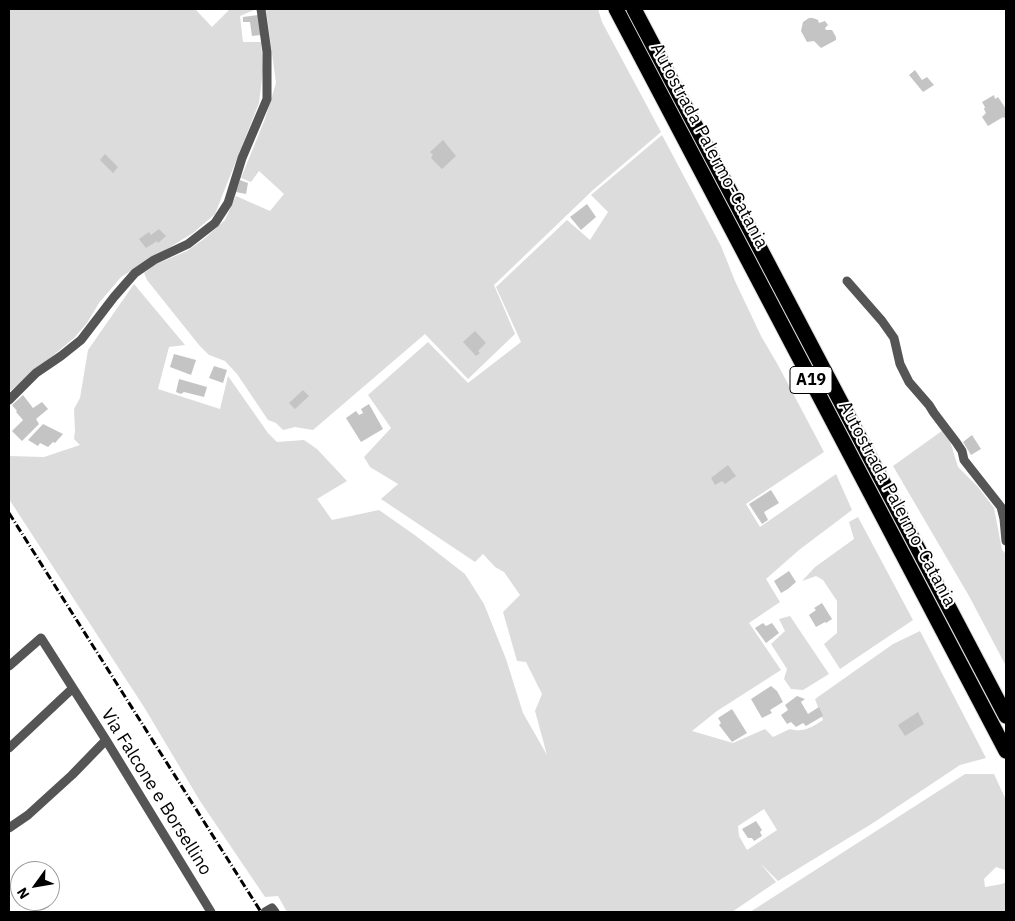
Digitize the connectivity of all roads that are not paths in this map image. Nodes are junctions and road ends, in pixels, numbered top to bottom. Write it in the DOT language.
graph roads {
  1 [pos="260,9"];
  2 [pos="616,9"];
  3 [pos="634,9"];
  4 [pos="847,281"];
  5 [pos="9,400"];
  6 [pos="1006,540"];
  7 [pos="9,666"];
  8 [pos="73,688"];
  9 [pos="1006,716"];
  10 [pos="106,740"];
  11 [pos="9,748"];
  12 [pos="1006,751"];
  13 [pos="9,828"];
  14 [pos="211,912"];
  15 [pos="264,912"];
  16 [pos="275,912"];
  1 -- 5 [label="street"];
  2 -- 12 [label="highway, Autostrada Palermo-Catania / A19"];
  3 -- 9 [label="highway, Autostrada Palermo-Catania / A19"];
  4 -- 6 [label="street"];
  7 -- 8 [label="street, Via Falcone e Borsellino"];
  8 -- 10 [label="street, Via Falcone e Borsellino"];
  8 -- 11 [label="street"];
  10 -- 13 [label="street"];
  10 -- 14 [label="street, Via Falcone e Borsellino"];
  15 -- 16 [label="street"];
}
